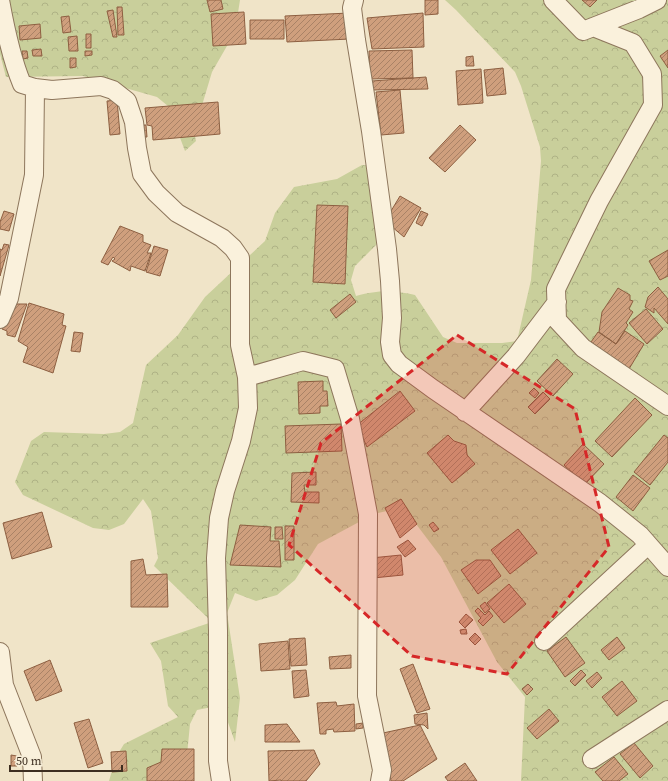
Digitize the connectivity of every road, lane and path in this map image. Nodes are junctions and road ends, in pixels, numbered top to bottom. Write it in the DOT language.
graph roads {
  1 [pos="0,0"];
  2 [pos="354,0"];
  3 [pos="553,0"];
  4 [pos="657,0"];
  5 [pos="593,27"];
  6 [pos="35,88"];
  7 [pos="556,302"];
  8 [pos="0,319"];
  9 [pos="247,377"];
  10 [pos="668,406"];
  11 [pos="464,412"];
  12 [pos="648,545"];
  13 [pos="668,568"];
  14 [pos="544,641"];
  15 [pos="0,652"];
  16 [pos="668,710"];
  17 [pos="592,759"];
  18 [pos="33,781"];
  19 [pos="221,781"];
  20 [pos="380,781"];
  1 -- 6 [label="street"];
  2 -- 11 [label="street"];
  3 -- 5 [label="street"];
  4 -- 5 [label="street"];
  5 -- 7 [label="street"];
  6 -- 8 [label="street"];
  6 -- 9 [label="street"];
  7 -- 10 [label="street"];
  7 -- 11 [label="street"];
  9 -- 19 [label="street"];
  9 -- 20 [label="street"];
  11 -- 12 [label="street"];
  12 -- 13 [label="street"];
  12 -- 14 [label="street"];
  15 -- 18 [label="street"];
  16 -- 17 [label="street"];
}
